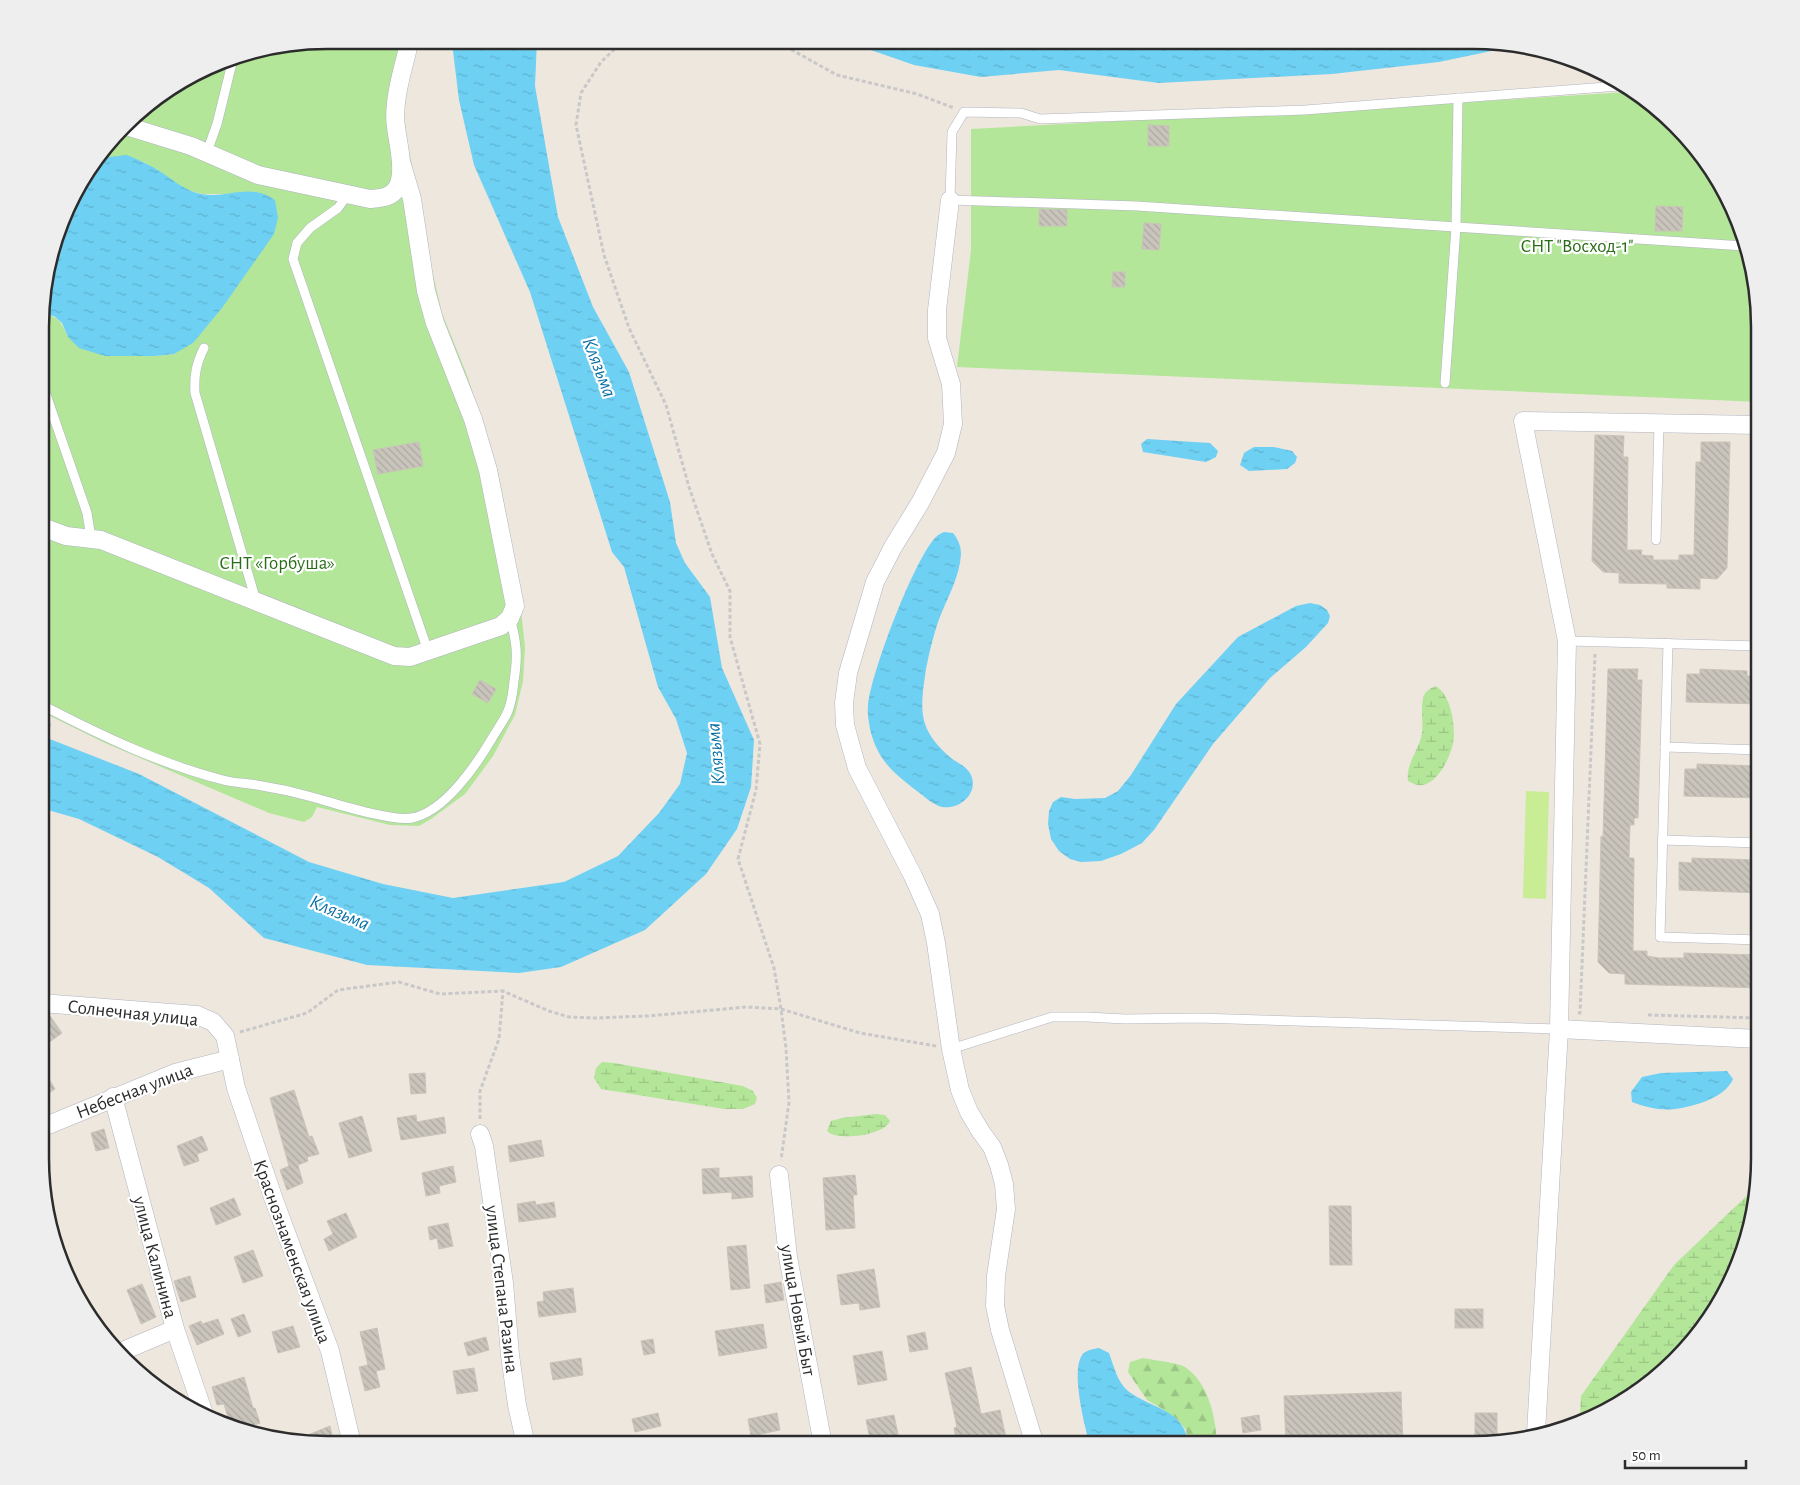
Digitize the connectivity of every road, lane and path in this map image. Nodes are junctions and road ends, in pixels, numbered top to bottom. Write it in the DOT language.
graph roads {
  1 [pos="408,49"];
  2 [pos="615,49"];
  3 [pos="790,49"];
  4 [pos="232,65"];
  5 [pos="1613,86"];
  6 [pos="1458,98"];
  7 [pos="964,112"];
  8 [pos="132,128"];
  9 [pos="206,152"];
  10 [pos="402,165"];
  11 [pos="348,194"];
  12 [pos="950,200"];
  13 [pos="1456,227"];
  14 [pos="1740,246"];
  15 [pos="204,348"];
  16 [pos="1445,382"];
  17 [pos="49,404"];
  18 [pos="1659,423"];
  19 [pos="1751,426"];
  20 [pos="49,530"];
  21 [pos="91,538"];
  22 [pos="1656,540"];
  23 [pos="256,601"];
  24 [pos="510,618"];
  25 [pos="1568,641"];
  26 [pos="1596,641"];
  27 [pos="1668,643"];
  28 [pos="1751,646"];
  29 [pos="428,651"];
  30 [pos="49,709"];
  31 [pos="1665,747"];
  32 [pos="1751,750"];
  33 [pos="1662,840"];
  34 [pos="1751,843"];
  35 [pos="1751,940"];
  36 [pos="503,991"];
  37 [pos="49,1004"];
  38 [pos="781,1009"];
  39 [pos="1580,1013"];
  40 [pos="1590,1013"];
  41 [pos="1640,1015"];
  42 [pos="1751,1018"];
  43 [pos="1560,1021"];
  44 [pos="225,1036"];
  45 [pos="1751,1038"];
  46 [pos="951,1049"];
  47 [pos="230,1058"];
  48 [pos="113,1098"];
  49 [pos="49,1125"];
  50 [pos="480,1134"];
  51 [pos="779,1176"];
  52 [pos="175,1329"];
  53 [pos="125,1350"];
  54 [pos="199,1405"];
  55 [pos="1536,1429"];
  56 [pos="350,1436"];
  57 [pos="524,1436"];
  58 [pos="820,1436"];
  59 [pos="1032,1436"];
  1 -- 10 [label="street"];
  2 -- 38 [label="path"];
  3 -- 7 [label="path"];
  4 -- 9 [label="lane"];
  5 -- 6 [label="lane"];
  6 -- 7 [label="lane"];
  6 -- 13 [label="lane"];
  7 -- 12 [label="lane"];
  8 -- 9 [label="street"];
  9 -- 11 [label="street"];
  10 -- 11 [label="street"];
  10 -- 24 [label="street"];
  11 -- 29 [label="lane"];
  12 -- 13 [label="lane"];
  12 -- 46 [label="street"];
  13 -- 14 [label="lane"];
  13 -- 16 [label="lane"];
  15 -- 23 [label="lane"];
  17 -- 21 [label="lane"];
  18 -- 19 [label="street"];
  18 -- 22 [label="lane"];
  18 -- 25 [label="street"];
  20 -- 21 [label="street"];
  21 -- 23 [label="street"];
  23 -- 29 [label="street"];
  24 -- 29 [label="street"];
  24 -- 30 [label="lane"];
  25 -- 26 [label="lane"];
  25 -- 43 [label="street"];
  26 -- 27 [label="lane"];
  26 -- 39 [label="path"];
  27 -- 28 [label="lane"];
  27 -- 31 [label="lane"];
  31 -- 32 [label="lane"];
  31 -- 33 [label="lane"];
  33 -- 34 [label="lane"];
  33 -- 35 [label="lane"];
  36 -- 38 [label="path"];
  36 -- 44 [label="path"];
  36 -- 50 [label="path"];
  37 -- 44 [label="street, Солнечная улица"];
  38 -- 46 [label="path"];
  38 -- 51 [label="path"];
  39 -- 40 [label="path"];
  39 -- 43 [label="path"];
  41 -- 42 [label="path"];
  43 -- 45 [label="street"];
  43 -- 46 [label="lane"];
  43 -- 55 [label="street"];
  44 -- 47 [label="street, Солнечная улица"];
  46 -- 59 [label="street"];
  47 -- 48 [label="street, Небесная улица"];
  47 -- 56 [label="street, Краснознаменская улица"];
  48 -- 49 [label="street, Небесная улица"];
  48 -- 52 [label="street, улица Калинина"];
  50 -- 57 [label="street, улица Степана Разина"];
  51 -- 58 [label="street, улица Новый Быт"];
  52 -- 53 [label="street"];
  52 -- 54 [label="street, улица Калинина"];
}
